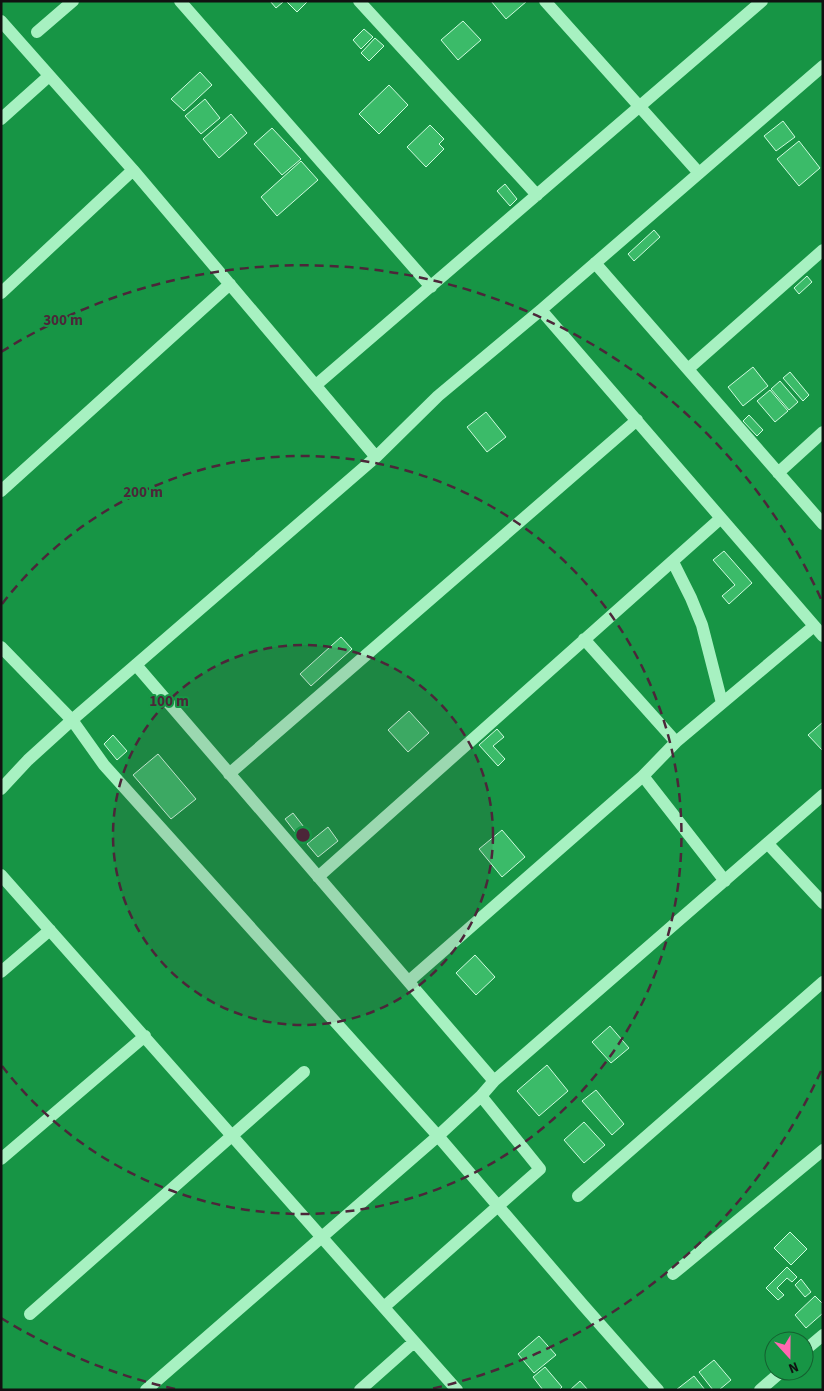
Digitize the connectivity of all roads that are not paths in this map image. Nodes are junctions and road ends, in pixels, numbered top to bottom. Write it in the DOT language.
graph roads {
  1 [pos="73,1"];
  2 [pos="180,1"];
  3 [pos="359,1"];
  4 [pos="762,1"];
  5 [pos="550,3"];
  6 [pos="1,21"];
  7 [pos="38,32"];
  8 [pos="823,66"];
  9 [pos="49,76"];
  10 [pos="640,107"];
  11 [pos="1,119"];
  12 [pos="133,170"];
  13 [pos="699,173"];
  14 [pos="537,195"];
  15 [pos="823,250"];
  16 [pos="595,263"];
  17 [pos="230,284"];
  18 [pos="431,287"];
  19 [pos="1,293"];
  20 [pos="541,310"];
  21 [pos="688,370"];
  22 [pos="316,385"];
  23 [pos="637,420"];
  24 [pos="823,432"];
  25 [pos="376,457"];
  26 [pos="778,473"];
  27 [pos="1,491"];
  28 [pos="721,518"];
  29 [pos="823,524"];
  30 [pos="673,562"];
  31 [pos="814,626"];
  32 [pos="823,636"];
  33 [pos="584,639"];
  34 [pos="1,647"];
  35 [pos="136,665"];
  36 [pos="722,703"];
  37 [pos="72,720"];
  38 [pos="676,742"];
  39 [pos="229,774"];
  40 [pos="642,776"];
  41 [pos="1,789"];
  42 [pos="823,795"];
  43 [pos="768,844"];
  44 [pos="1,875"];
  45 [pos="318,877"];
  46 [pos="725,881"];
  47 [pos="823,903"];
  48 [pos="50,930"];
  49 [pos="1,972"];
  50 [pos="409,981"];
  51 [pos="823,982"];
  52 [pos="144,1036"];
  53 [pos="304,1072"];
  54 [pos="494,1081"];
  55 [pos="481,1096"];
  56 [pos="232,1136"];
  57 [pos="438,1136"];
  58 [pos="823,1150"];
  59 [pos="1,1159"];
  60 [pos="578,1196"];
  61 [pos="498,1207"];
  62 [pos="322,1237"];
  63 [pos="672,1274"];
  64 [pos="384,1307"];
  65 [pos="30,1314"];
  66 [pos="414,1342"];
  67 [pos="770,1381"];
  68 [pos="146,1390"];
  69 [pos="360,1390"];
  70 [pos="457,1390"];
  71 [pos="658,1390"];
  72 [pos="760,1390"];
  1 -- 7 [label="street"];
  2 -- 18 [label="street"];
  3 -- 14 [label="street"];
  4 -- 10 [label="street"];
  5 -- 10 [label="street"];
  6 -- 9 [label="street"];
  8 -- 13 [label="street"];
  9 -- 11 [label="street"];
  9 -- 12 [label="street"];
  10 -- 13 [label="street"];
  10 -- 14 [label="street"];
  12 -- 17 [label="street"];
  12 -- 19 [label="street"];
  13 -- 16 [label="street"];
  14 -- 18 [label="street"];
  15 -- 21 [label="street"];
  16 -- 20 [label="street"];
  16 -- 21 [label="street"];
  17 -- 22 [label="street"];
  17 -- 27 [label="street"];
  18 -- 22 [label="street"];
  20 -- 23 [label="street"];
  20 -- 25 [label="street"];
  21 -- 26 [label="street"];
  22 -- 25 [label="street"];
  23 -- 28 [label="street"];
  23 -- 39 [label="street"];
  24 -- 26 [label="street"];
  25 -- 35 [label="street"];
  26 -- 29 [label="street"];
  28 -- 30 [label="street"];
  28 -- 31 [label="street"];
  30 -- 33 [label="street"];
  30 -- 36 [label="street"];
  31 -- 32 [label="street"];
  31 -- 36 [label="street"];
  33 -- 38 [label="street"];
  33 -- 45 [label="street"];
  34 -- 37 [label="street"];
  35 -- 37 [label="street"];
  35 -- 39 [label="street"];
  36 -- 38 [label="street"];
  37 -- 41 [label="street"];
  37 -- 57 [label="street"];
  38 -- 40 [label="street"];
  39 -- 45 [label="street"];
  40 -- 46 [label="street"];
  40 -- 50 [label="street"];
  42 -- 43 [label="street"];
  43 -- 46 [label="street"];
  43 -- 47 [label="street"];
  44 -- 48 [label="street"];
  45 -- 50 [label="street"];
  46 -- 54 [label="street"];
  48 -- 49 [label="street"];
  48 -- 52 [label="street"];
  50 -- 54 [label="street"];
  51 -- 60 [label="street"];
  52 -- 56 [label="street"];
  52 -- 59 [label="street"];
  53 -- 56 [label="street"];
  54 -- 55 [label="street"];
  55 -- 57 [label="street"];
  55 -- 61 [label="street"];
  56 -- 62 [label="street"];
  56 -- 65 [label="street"];
  57 -- 61 [label="street"];
  57 -- 62 [label="street"];
  58 -- 63 [label="street"];
  61 -- 64 [label="street"];
  61 -- 71 [label="street"];
  62 -- 64 [label="street"];
  62 -- 68 [label="street"];
  64 -- 66 [label="street"];
  66 -- 69 [label="street"];
  66 -- 70 [label="street"];
  67 -- 72 [label="street"];
}
